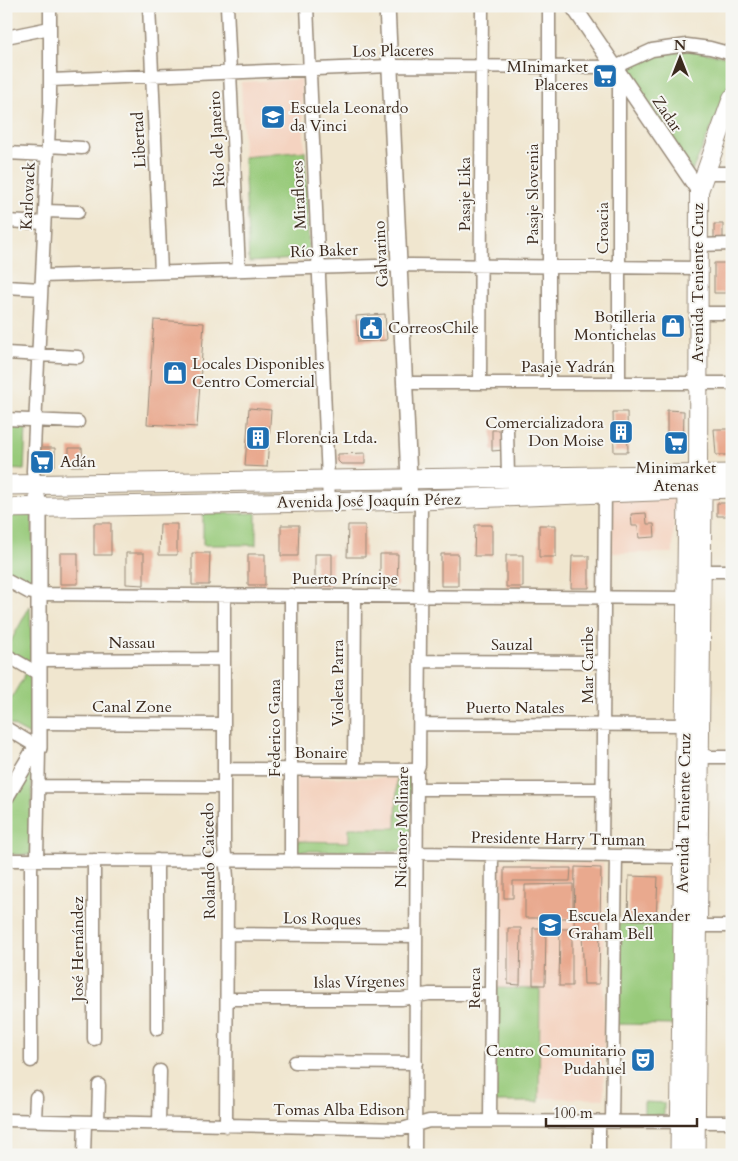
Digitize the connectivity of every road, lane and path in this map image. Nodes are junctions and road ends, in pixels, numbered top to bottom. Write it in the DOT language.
graph roads {
  1 [pos="50,6"];
  2 [pos="149,6"];
  3 [pos="227,6"];
  4 [pos="307,6"];
  5 [pos="387,6"];
  6 [pos="482,6"];
  7 [pos="549,6"];
  8 [pos="572,6"];
  9 [pos="50,28"];
  10 [pos="6,37"];
  11 [pos="732,54"];
  12 [pos="390,66"];
  13 [pos="482,67"];
  14 [pos="549,67"];
  15 [pos="310,69"];
  16 [pos="617,70"];
  17 [pos="230,73"];
  18 [pos="152,76"];
  19 [pos="51,80"];
  20 [pos="732,98"];
  21 [pos="82,148"];
  22 [pos="48,151"];
  23 [pos="6,153"];
  24 [pos="704,173"];
  25 [pos="732,173"];
  26 [pos="699,192"];
  27 [pos="78,212"];
  28 [pos="45,217"];
  29 [pos="6,221"];
  30 [pos="698,244"];
  31 [pos="732,244"];
  32 [pos="399,266"];
  33 [pos="480,266"];
  34 [pos="549,267"];
  35 [pos="619,267"];
  36 [pos="319,268"];
  37 [pos="698,268"];
  38 [pos="239,270"];
  39 [pos="161,272"];
  40 [pos="42,276"];
  41 [pos="6,287"];
  42 [pos="41,289"];
  43 [pos="698,313"];
  44 [pos="732,313"];
  45 [pos="6,353"];
  46 [pos="38,355"];
  47 [pos="78,357"];
  48 [pos="404,383"];
  49 [pos="480,383"];
  50 [pos="549,383"];
  51 [pos="619,383"];
  52 [pos="698,383"];
  53 [pos="732,383"];
  54 [pos="6,419"];
  55 [pos="35,420"];
  56 [pos="78,422"];
  57 [pos="507,430"];
  58 [pos="732,474"];
  59 [pos="508,477"];
  60 [pos="409,480"];
  61 [pos="224,481"];
  62 [pos="329,481"];
  63 [pos="36,484"];
  64 [pos="605,484"];
  65 [pos="696,484"];
  66 [pos="6,485"];
  67 [pos="732,488"];
  68 [pos="416,500"];
  69 [pos="329,502"];
  70 [pos="224,504"];
  71 [pos="39,507"];
  72 [pos="6,508"];
  73 [pos="694,565"];
  74 [pos="732,571"];
  75 [pos="6,580"];
  76 [pos="39,594"];
  77 [pos="224,595"];
  78 [pos="291,596"];
  79 [pos="355,596"];
  80 [pos="421,596"];
  81 [pos="604,597"];
  82 [pos="686,598"];
  83 [pos="6,655"];
  84 [pos="224,659"];
  85 [pos="420,661"];
  86 [pos="604,662"];
  87 [pos="39,667"];
  88 [pos="39,723"];
  89 [pos="224,724"];
  90 [pos="420,724"];
  91 [pos="603,725"];
  92 [pos="692,725"];
  93 [pos="6,728"];
  94 [pos="38,748"];
  95 [pos="699,757"];
  96 [pos="732,757"];
  97 [pos="224,769"];
  98 [pos="291,769"];
  99 [pos="354,770"];
  100 [pos="417,770"];
  101 [pos="38,786"];
  102 [pos="224,787"];
  103 [pos="417,789"];
  104 [pos="603,789"];
  105 [pos="6,796"];
  106 [pos="492,854"];
  107 [pos="602,856"];
  108 [pos="616,856"];
  109 [pos="416,857"];
  110 [pos="691,857"];
  111 [pos="6,860"];
  112 [pos="34,860"];
  113 [pos="94,860"];
  114 [pos="157,860"];
  115 [pos="226,861"];
  116 [pos="291,861"];
  117 [pos="697,926"];
  118 [pos="732,926"];
  119 [pos="227,934"];
  120 [pos="416,936"];
  121 [pos="491,994"];
  122 [pos="416,996"];
  123 [pos="227,999"];
  124 [pos="157,1030"];
  125 [pos="94,1039"];
  126 [pos="30,1061"];
  127 [pos="295,1062"];
  128 [pos="416,1063"];
  129 [pos="160,1071"];
  130 [pos="99,1085"];
  131 [pos="36,1097"];
  132 [pos="6,1120"];
  133 [pos="35,1120"];
  134 [pos="490,1121"];
  135 [pos="91,1122"];
  136 [pos="606,1122"];
  137 [pos="688,1122"];
  138 [pos="732,1122"];
  139 [pos="159,1124"];
  140 [pos="416,1125"];
  141 [pos="226,1126"];
  142 [pos="84,1155"];
  143 [pos="415,1155"];
  144 [pos="599,1155"];
  145 [pos="680,1155"];
  146 [pos="695,1155"];
  1 -- 9 [label="street, Karlovack"];
  2 -- 18 [label="street, Libertad"];
  3 -- 17 [label="street, Río de Janeiro"];
  4 -- 15 [label="street, Miraflores"];
  5 -- 12 [label="street, Galvarino"];
  6 -- 13 [label="street, Pasaje Lika"];
  7 -- 14 [label="street, Pasaje Slovenia"];
  8 -- 16 [label="street, Zadar"];
  9 -- 10 [label="street"];
  9 -- 19 [label="street, Karlovack"];
  11 -- 16 [label="street, Los Placeres"];
  12 -- 13 [label="street, Los Placeres"];
  12 -- 15 [label="street, Los Placeres"];
  12 -- 32 [label="street, Galvarino"];
  13 -- 14 [label="street, Los Placeres"];
  13 -- 33 [label="street, Pasaje Lika"];
  14 -- 16 [label="street, Los Placeres"];
  14 -- 34 [label="street, Pasaje Slovenia"];
  15 -- 17 [label="street, Los Placeres"];
  15 -- 36 [label="street, Miraflores"];
  16 -- 26 [label="street, Zadar"];
  16 -- 35 [label="street, Croacia"];
  17 -- 18 [label="street, Los Placeres"];
  17 -- 38 [label="street, Río de Janeiro"];
  18 -- 19 [label="street, Los Placeres"];
  18 -- 39 [label="street, Libertad"];
  19 -- 22 [label="street, Karlovack"];
  20 -- 24 [label="main road, Avenida Teniente Cruz"];
  21 -- 22 [label="street"];
  22 -- 23 [label="street"];
  22 -- 28 [label="street, Karlovack"];
  24 -- 25 [label="street"];
  24 -- 26 [label="main road, Avenida Teniente Cruz"];
  26 -- 30 [label="main road, Avenida Teniente Cruz"];
  27 -- 28 [label="street"];
  28 -- 29 [label="street"];
  28 -- 40 [label="street, Karlovack"];
  30 -- 31 [label="street"];
  30 -- 37 [label="main road, Avenida Teniente Cruz"];
  32 -- 33 [label="street, Río Baker"];
  32 -- 36 [label="street, Río Baker"];
  32 -- 48 [label="street, Galvarino"];
  33 -- 34 [label="street, Río Baker"];
  33 -- 49 [label="street, Pasaje Lika"];
  34 -- 35 [label="street, Río Baker"];
  34 -- 50 [label="street, Pasaje Slovenia"];
  35 -- 37 [label="street, Río Baker"];
  35 -- 51 [label="street, Croacia"];
  36 -- 38 [label="street, Río Baker"];
  36 -- 62 [label="street, Miraflores"];
  37 -- 43 [label="main road, Avenida Teniente Cruz"];
  38 -- 39 [label="street, Río Baker"];
  39 -- 40 [label="street, Río Baker"];
  40 -- 42 [label="street, Karlovack"];
  41 -- 42 [label="street"];
  42 -- 46 [label="street, Karlovack"];
  43 -- 44 [label="street"];
  43 -- 52 [label="main road, Avenida Teniente Cruz"];
  45 -- 46 [label="street"];
  46 -- 47 [label="street"];
  46 -- 55 [label="street, Karlovack"];
  48 -- 49 [label="street, Pasaje Yadrán"];
  48 -- 60 [label="street, Galvarino"];
  49 -- 50 [label="street, Pasaje Yadrán"];
  50 -- 51 [label="street, Pasaje Yadrán"];
  51 -- 52 [label="street, Pasaje Yadrán"];
  52 -- 53 [label="street, Pasaje Yadrán"];
  52 -- 65 [label="main road, Avenida Teniente Cruz"];
  54 -- 55 [label="street"];
  55 -- 56 [label="street"];
  55 -- 63 [label="street, Karlovack"];
  57 -- 59 [label="street"];
  58 -- 65 [label="main road, Avenida José Joaquín Pérez"];
  59 -- 60 [label="main road, Avenida José Joaquín Pérez"];
  59 -- 64 [label="main road, Avenida José Joaquín Pérez"];
  60 -- 62 [label="main road, Avenida José Joaquín Pérez"];
  60 -- 68 [label="street, Galvarino"];
  61 -- 62 [label="main road, Avenida José Joaquín Pérez"];
  61 -- 63 [label="main road, Avenida José Joaquín Pérez"];
  61 -- 70 [label="main road"];
  62 -- 69 [label="street, Miraflores"];
  63 -- 66 [label="main road, Avenida José Joaquín Pérez"];
  63 -- 71 [label="street, Karlovack"];
  64 -- 65 [label="main road, Avenida José Joaquín Pérez"];
  64 -- 68 [label="main road, Avenida José Joaquín Pérez"];
  64 -- 81 [label="street, Mar Caribe"];
  65 -- 67 [label="main road, Avenida José Joaquín Pérez"];
  65 -- 73 [label="main road, Avenida Teniente Cruz"];
  68 -- 69 [label="main road, Avenida José Joaquín Pérez"];
  68 -- 80 [label="street, Nicanor Molinare"];
  69 -- 70 [label="main road, Avenida José Joaquín Pérez"];
  70 -- 71 [label="main road, Avenida José Joaquín Pérez"];
  71 -- 72 [label="main road, Avenida José Joaquín Pérez"];
  71 -- 76 [label="street, Karlovack"];
  73 -- 74 [label="street"];
  73 -- 82 [label="main road, Avenida Teniente Cruz"];
  73 -- 92 [label="main road, Avenida Teniente Cruz"];
  75 -- 76 [label="street, Puerto Príncipe"];
  76 -- 77 [label="street, Puerto Príncipe"];
  76 -- 87 [label="street, Karlovack"];
  77 -- 78 [label="street, Puerto Príncipe"];
  77 -- 84 [label="street, Rolando Caicedo"];
  78 -- 79 [label="street, Puerto Príncipe"];
  78 -- 98 [label="street, Federico Gana"];
  79 -- 80 [label="street, Puerto Príncipe"];
  79 -- 99 [label="street, Violeta Parra"];
  80 -- 81 [label="street, Puerto Príncipe"];
  80 -- 85 [label="street, Nicanor Molinare"];
  81 -- 82 [label="street, Puerto Príncipe"];
  81 -- 86 [label="street, Mar Caribe"];
  82 -- 92 [label="main road, Avenida Teniente Cruz"];
  83 -- 87 [label="street"];
  84 -- 87 [label="street, Nassau"];
  84 -- 89 [label="street, Rolando Caicedo"];
  85 -- 86 [label="street, Sauzal"];
  85 -- 90 [label="street, Nicanor Molinare"];
  86 -- 91 [label="street, Mar Caribe"];
  87 -- 88 [label="street, Karlovack"];
  88 -- 89 [label="street, Canal Zone"];
  88 -- 94 [label="street, Karlovack"];
  89 -- 97 [label="street, Rolando Caicedo"];
  90 -- 91 [label="street, Puerto Natales"];
  90 -- 100 [label="street, Nicanor Molinare"];
  91 -- 92 [label="street, Puerto Natales"];
  91 -- 104 [label="street, Mar Caribe"];
  92 -- 95 [label="main road, Avenida Teniente Cruz"];
  92 -- 110 [label="main road, Avenida Teniente Cruz"];
  93 -- 94 [label="street"];
  94 -- 101 [label="street"];
  94 -- 105 [label="street"];
  95 -- 96 [label="street"];
  95 -- 110 [label="main road, Avenida Teniente Cruz"];
  97 -- 98 [label="street, Bonaire"];
  97 -- 102 [label="street, Rolando Caicedo"];
  98 -- 99 [label="street, Bonaire"];
  98 -- 116 [label="street, Federico Gana"];
  99 -- 100 [label="street, Bonaire"];
  100 -- 103 [label="street, Nicanor Molinare"];
  101 -- 102 [label="street"];
  101 -- 112 [label="street"];
  102 -- 115 [label="street, Rolando Caicedo"];
  103 -- 104 [label="street"];
  103 -- 109 [label="street, Nicanor Molinare"];
  104 -- 107 [label="street, Mar Caribe"];
  106 -- 107 [label="street, Presidente Harry Truman"];
  106 -- 109 [label="street, Presidente Harry Truman"];
  106 -- 121 [label="street, Renca"];
  107 -- 108 [label="street, Presidente Harry Truman"];
  108 -- 110 [label="street, Presidente Harry Truman"];
  108 -- 136 [label="street"];
  109 -- 116 [label="street, Presidente Harry Truman"];
  109 -- 120 [label="street, Nicanor Molinare"];
  110 -- 117 [label="main road, Avenida Teniente Cruz"];
  110 -- 137 [label="main road, Avenida Teniente Cruz"];
  111 -- 112 [label="street, Presidente Harry Truman"];
  112 -- 113 [label="street, Presidente Harry Truman"];
  112 -- 126 [label="street"];
  113 -- 114 [label="street, Presidente Harry Truman"];
  113 -- 125 [label="street, José Hernández"];
  114 -- 115 [label="street, Presidente Harry Truman"];
  114 -- 124 [label="street"];
  115 -- 116 [label="street, Presidente Harry Truman"];
  115 -- 119 [label="street, Rolando Caicedo"];
  117 -- 118 [label="street"];
  117 -- 137 [label="main road, Avenida Teniente Cruz"];
  119 -- 120 [label="street, Los Roques"];
  119 -- 123 [label="street, Rolando Caicedo"];
  120 -- 122 [label="street, Nicanor Molinare"];
  121 -- 122 [label="street, Islas Vírgenes"];
  121 -- 134 [label="street, Renca"];
  122 -- 123 [label="street, Islas Vírgenes"];
  122 -- 128 [label="street, Nicanor Molinare"];
  123 -- 141 [label="street, Rolando Caicedo"];
  127 -- 128 [label="street"];
  128 -- 140 [label="street, Nicanor Molinare"];
  129 -- 139 [label="street"];
  130 -- 135 [label="street"];
  131 -- 133 [label="street"];
  132 -- 133 [label="street, Tomas Alba Edison"];
  133 -- 135 [label="street, Tomas Alba Edison"];
  134 -- 136 [label="street, Tomas Alba Edison"];
  134 -- 140 [label="street, Tomas Alba Edison"];
  135 -- 139 [label="street, Tomas Alba Edison"];
  135 -- 142 [label="street"];
  136 -- 137 [label="street, Tomas Alba Edison"];
  136 -- 144 [label="street"];
  137 -- 138 [label="street, Tomas Alba Edison"];
  137 -- 145 [label="main road, Avenida Teniente Cruz"];
  137 -- 146 [label="main road, Avenida Teniente Cruz"];
  139 -- 141 [label="street, Tomas Alba Edison"];
  140 -- 141 [label="street, Tomas Alba Edison"];
  140 -- 143 [label="street, Nicanor Molinare"];
}
